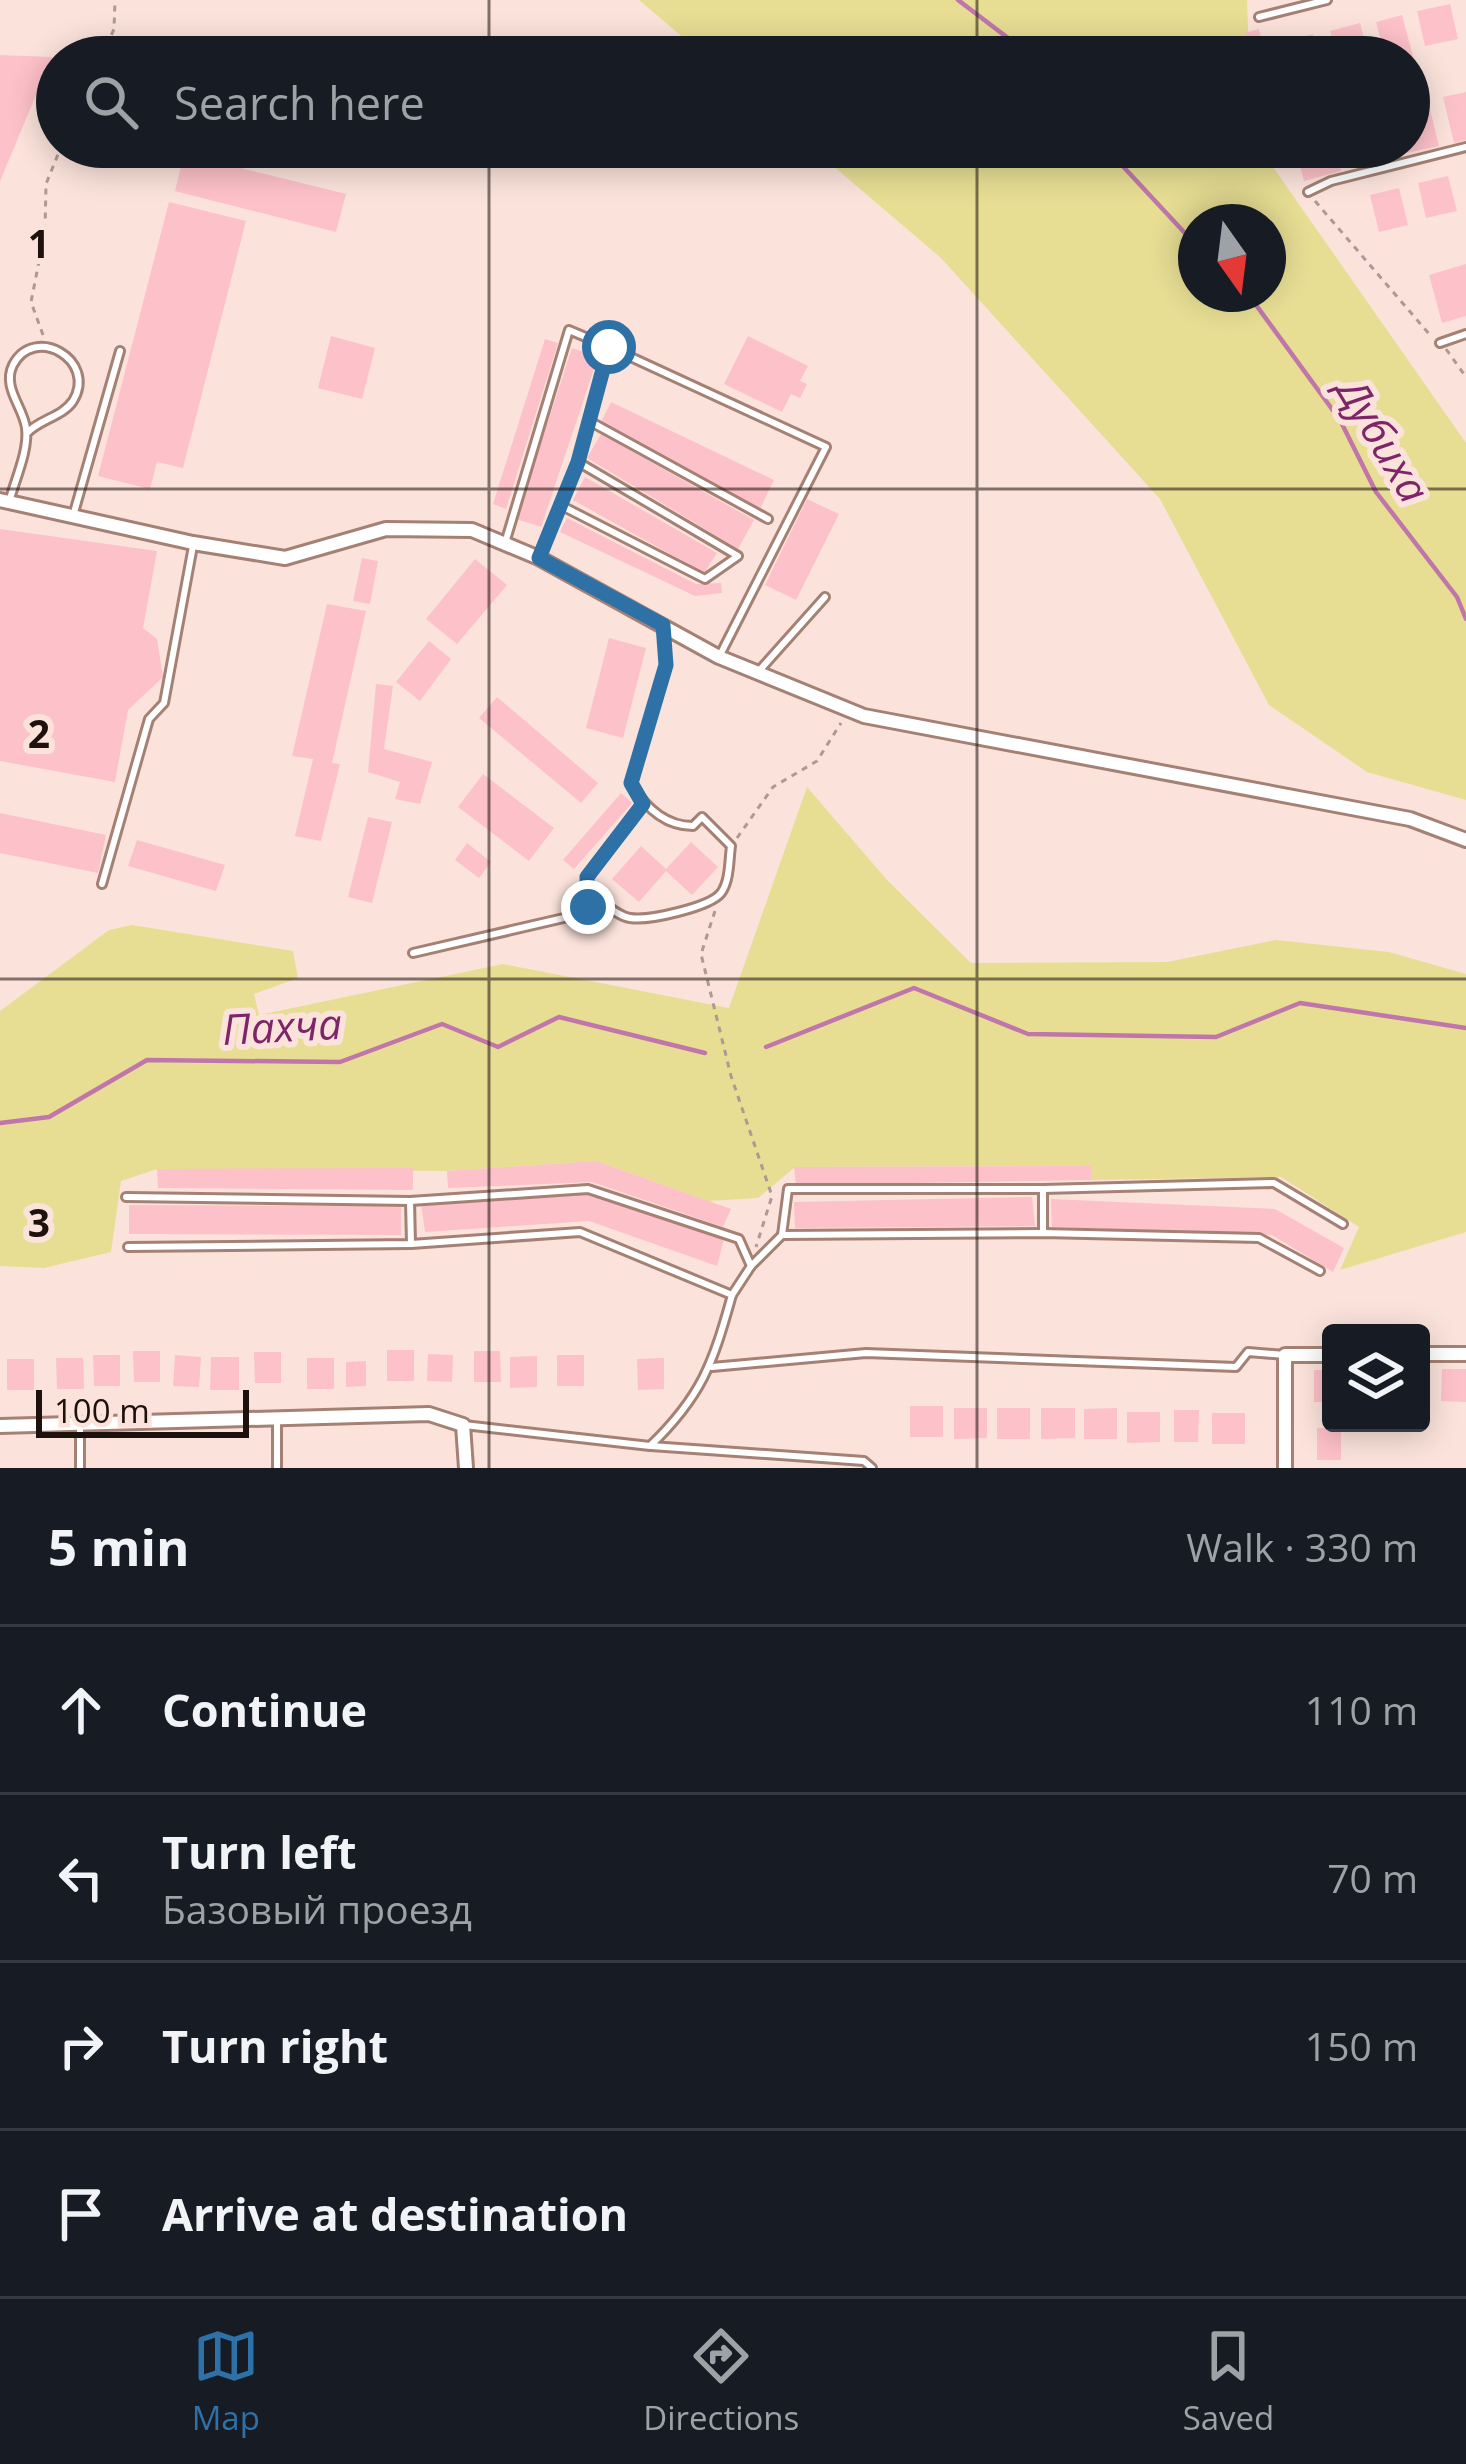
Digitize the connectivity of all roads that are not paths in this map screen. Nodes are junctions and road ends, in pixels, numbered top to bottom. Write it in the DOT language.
graph roads {
  1 [pos="1327,0"];
  2 [pos="1258,17"];
  3 [pos="1466,147"];
  4 [pos="1430,156"];
  5 [pos="1383,168"];
  6 [pos="1308,192"];
  7 [pos="1466,334"];
  8 [pos="1440,343"];
  9 [pos="609,347"];
  10 [pos="120,350"];
  11 [pos="591,422"];
  12 [pos="27,433"];
  13 [pos="578,462"];
  14 [pos="5,501"];
  15 [pos="562,506"];
  16 [pos="73,516"];
  17 [pos="768,519"];
  18 [pos="194,543"];
  19 [pos="505,543"];
  20 [pos="539,558"];
  21 [pos="825,597"];
  22 [pos="663,625"];
  23 [pos="719,657"];
  24 [pos="755,674"];
  25 [pos="643,804"];
  26 [pos="1466,840"];
  27 [pos="102,884"];
  28 [pos="590,893"];
  29 [pos="413,953"];
  30 [pos="1043,1189"];
  31 [pos="127,1197"];
  32 [pos="410,1202"];
  33 [pos="1343,1224"];
  34 [pos="1042,1233"];
  35 [pos="782,1235"];
  36 [pos="411,1244"];
  37 [pos="128,1247"];
  38 [pos="751,1266"];
  39 [pos="1320,1271"];
  40 [pos="732,1294"];
  41 [pos="1430,1354"];
  42 [pos="1466,1354"];
  43 [pos="1285,1355"];
  44 [pos="1322,1355"];
  45 [pos="712,1367"];
  46 [pos="277,1420"];
  47 [pos="463,1425"];
  48 [pos="0,1426"];
  49 [pos="80,1426"];
  50 [pos="650,1446"];
  51 [pos="80,1468"];
  52 [pos="277,1468"];
  53 [pos="466,1468"];
  54 [pos="872,1468"];
  55 [pos="1286,1468"];
  1 -- 2 [label="lane"];
  3 -- 4 [label="lane"];
  5 -- 6 [label="lane"];
  7 -- 8 [label="lane"];
  9 -- 11 [label="lane"];
  9 -- 19 [label="lane"];
  9 -- 23 [label="lane"];
  10 -- 16 [label="lane"];
  11 -- 13 [label="lane"];
  11 -- 17 [label="lane"];
  12 -- 12 [label="lane"];
  12 -- 14 [label="lane"];
  13 -- 15 [label="lane"];
  13 -- 15 [label="lane"];
  14 -- 16 [label="street"];
  15 -- 20 [label="lane"];
  16 -- 18 [label="street"];
  18 -- 19 [label="street"];
  18 -- 27 [label="lane"];
  19 -- 20 [label="street"];
  20 -- 22 [label="street"];
  21 -- 24 [label="lane"];
  22 -- 23 [label="street"];
  22 -- 25 [label="lane"];
  23 -- 24 [label="street"];
  24 -- 26 [label="street"];
  25 -- 28 [label="lane"];
  25 -- 28 [label="lane"];
  28 -- 29 [label="lane"];
  30 -- 33 [label="lane"];
  30 -- 34 [label="lane"];
  30 -- 35 [label="lane"];
  31 -- 32 [label="lane"];
  32 -- 36 [label="lane"];
  32 -- 38 [label="lane"];
  34 -- 35 [label="lane"];
  34 -- 39 [label="lane"];
  35 -- 38 [label="lane"];
  36 -- 37 [label="lane"];
  36 -- 40 [label="lane"];
  38 -- 40 [label="lane"];
  40 -- 45 [label="lane"];
  41 -- 42 [label="street"];
  43 -- 44 [label="street"];
  43 -- 45 [label="lane"];
  43 -- 55 [label="street"];
  45 -- 50 [label="lane"];
  46 -- 47 [label="street"];
  46 -- 49 [label="street"];
  46 -- 52 [label="lane"];
  47 -- 50 [label="lane"];
  47 -- 53 [label="street"];
  48 -- 49 [label="street"];
  49 -- 51 [label="lane"];
  50 -- 54 [label="lane"];
}
